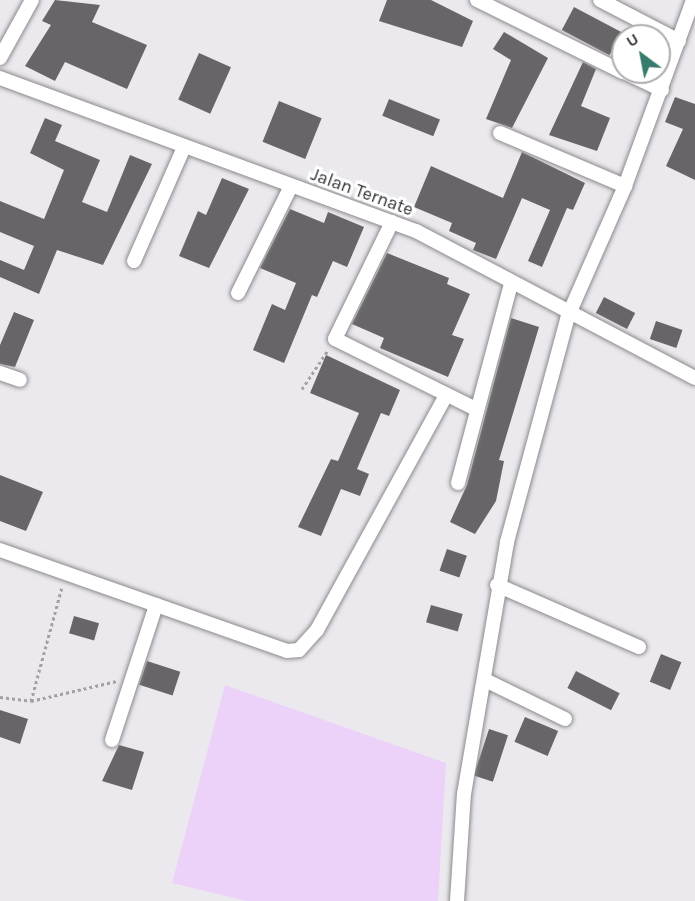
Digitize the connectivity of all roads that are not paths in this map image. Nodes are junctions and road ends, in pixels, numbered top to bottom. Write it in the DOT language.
graph roads {
  1 [pos="32,0"];
  2 [pos="477,0"];
  3 [pos="600,0"];
  4 [pos="693,0"];
  5 [pos="679,41"];
  6 [pos="0,58"];
  7 [pos="611,66"];
  8 [pos="0,78"];
  9 [pos="649,84"];
  10 [pos="662,90"];
  11 [pos="500,133"];
  12 [pos="184,147"];
  13 [pos="291,186"];
  14 [pos="625,186"];
  15 [pos="392,222"];
  16 [pos="134,261"];
  17 [pos="511,284"];
  18 [pos="238,293"];
  19 [pos="568,316"];
  20 [pos="0,373"];
  21 [pos="695,378"];
  22 [pos="20,380"];
  23 [pos="445,398"];
  24 [pos="474,408"];
  25 [pos="458,483"];
  26 [pos="0,550"];
  27 [pos="497,585"];
  28 [pos="156,605"];
  29 [pos="639,646"];
  30 [pos="486,680"];
  31 [pos="565,719"];
  32 [pos="112,740"];
  33 [pos="457,901"];
  1 -- 6 [label="street"];
  2 -- 7 [label="street"];
  3 -- 5 [label="street"];
  4 -- 5 [label="street"];
  5 -- 10 [label="street"];
  8 -- 12 [label="street, Jalan Ternate"];
  9 -- 10 [label="street"];
  10 -- 14 [label="street"];
  11 -- 14 [label="street"];
  12 -- 13 [label="street, Jalan Ternate"];
  12 -- 16 [label="street"];
  13 -- 15 [label="street, Jalan Ternate"];
  13 -- 18 [label="street"];
  14 -- 19 [label="street"];
  15 -- 17 [label="street, Jalan Ternate"];
  15 -- 23 [label="street"];
  17 -- 19 [label="street, Jalan Ternate"];
  17 -- 24 [label="street"];
  19 -- 21 [label="street, Jalan Ternate"];
  19 -- 27 [label="street"];
  20 -- 22 [label="street"];
  23 -- 24 [label="street"];
  23 -- 28 [label="street"];
  24 -- 25 [label="street"];
  26 -- 28 [label="street"];
  27 -- 29 [label="street"];
  27 -- 30 [label="street"];
  28 -- 32 [label="street"];
  30 -- 31 [label="street"];
  30 -- 33 [label="street"];
}
